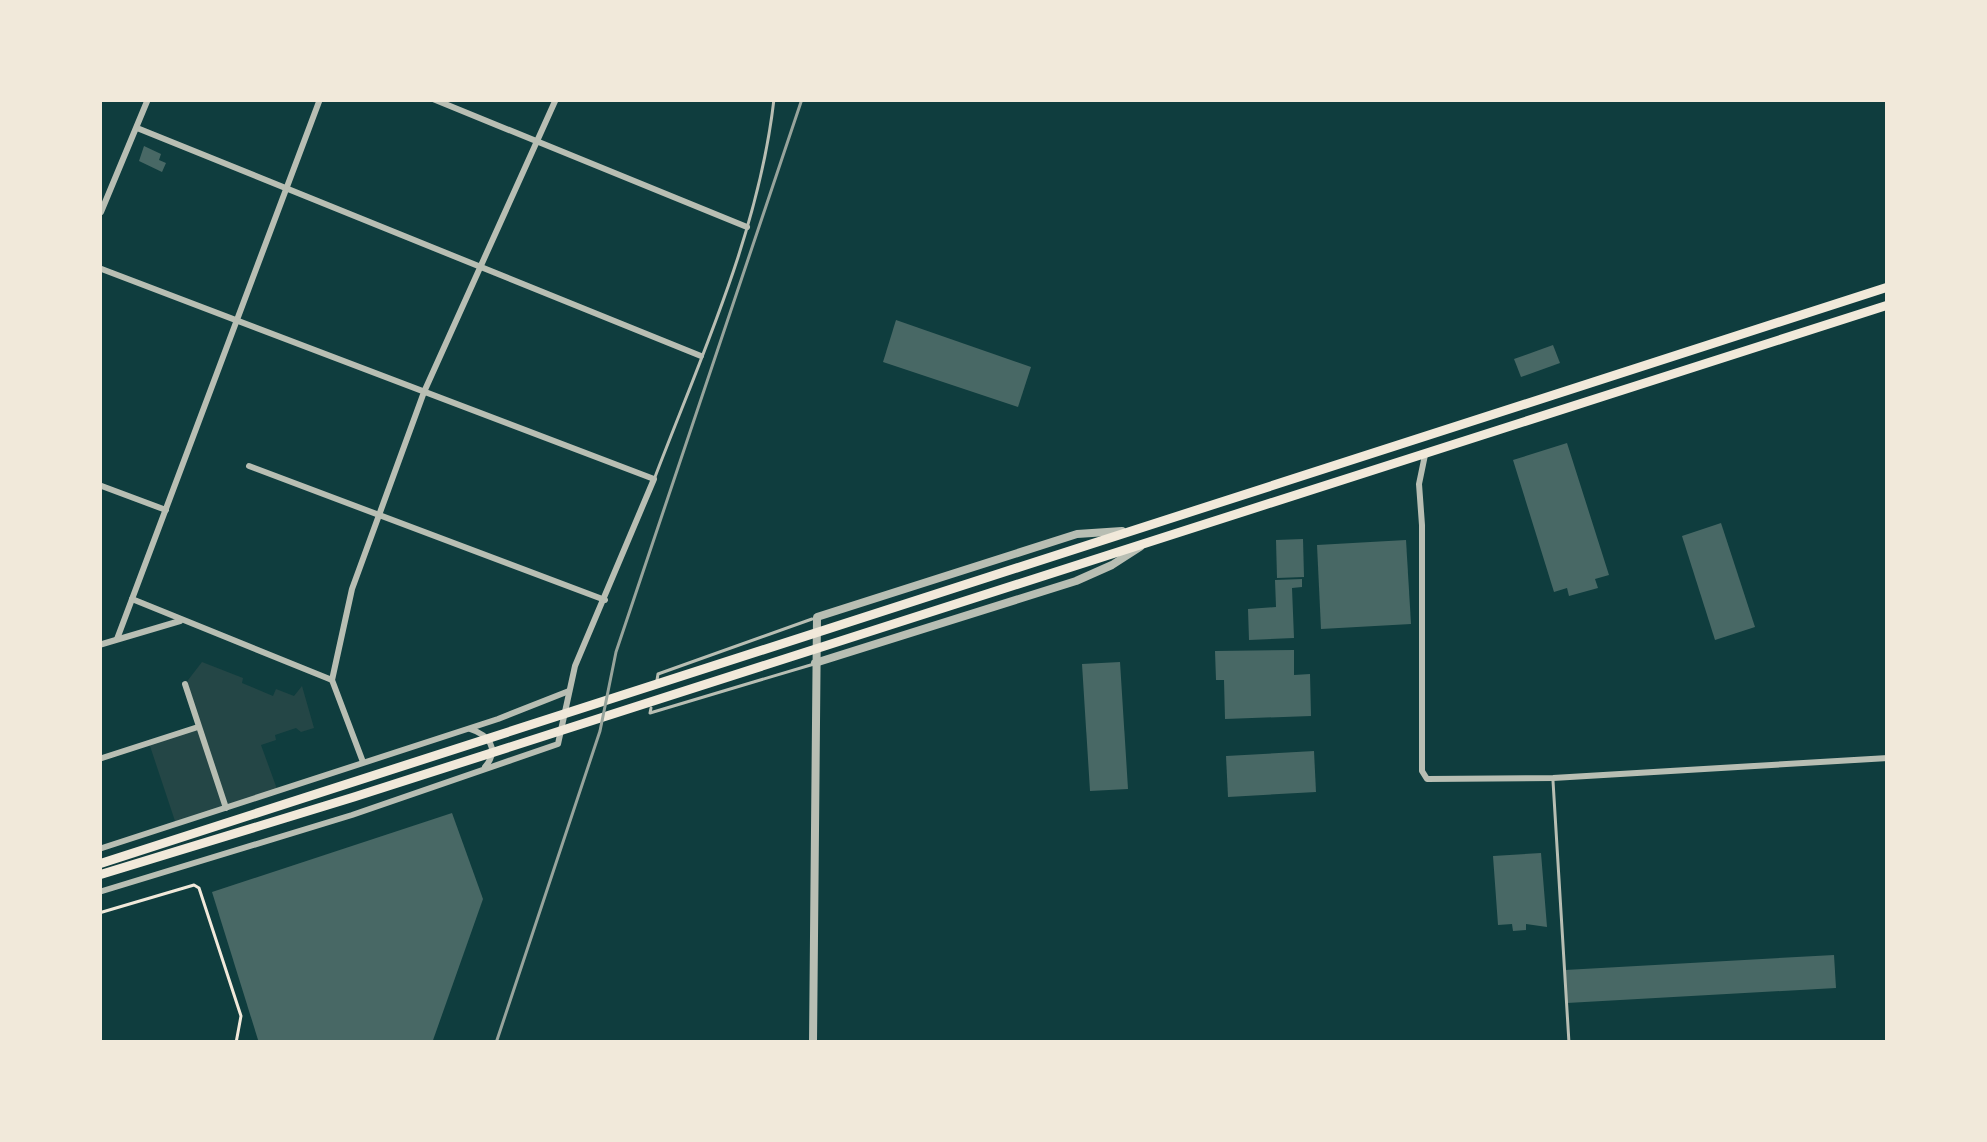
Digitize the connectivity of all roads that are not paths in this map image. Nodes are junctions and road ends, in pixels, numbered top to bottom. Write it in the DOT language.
graph roads {
  1 [pos="148,99"];
  2 [pos="320,99"];
  3 [pos="433,99"];
  4 [pos="556,99"];
  5 [pos="774,99"];
  6 [pos="136,128"];
  7 [pos="538,140"];
  8 [pos="286,190"];
  9 [pos="101,212"];
  10 [pos="747,227"];
  11 [pos="479,267"];
  12 [pos="99,268"];
  13 [pos="1888,287"];
  14 [pos="1888,305"];
  15 [pos="236,321"];
  16 [pos="701,356"];
  17 [pos="424,392"];
  18 [pos="1427,452"];
  19 [pos="1400,460"];
  20 [pos="250,466"];
  21 [pos="654,478"];
  22 [pos="1419,484"];
  23 [pos="99,485"];
  24 [pos="166,510"];
  25 [pos="380,515"];
  26 [pos="1130,532"];
  27 [pos="1148,542"];
  28 [pos="132,599"];
  29 [pos="605,600"];
  30 [pos="817,617"];
  31 [pos="183,620"];
  32 [pos="117,639"];
  33 [pos="99,645"];
  34 [pos="815,663"];
  35 [pos="332,680"];
  36 [pos="185,684"];
  37 [pos="569,691"];
  38 [pos="199,727"];
  39 [pos="466,728"];
  40 [pos="1888,758"];
  41 [pos="99,759"];
  42 [pos="363,762"];
  43 [pos="479,770"];
  44 [pos="1552,778"];
  45 [pos="226,808"];
  46 [pos="99,849"];
  47 [pos="99,864"];
  48 [pos="99,875"];
  49 [pos="99,892"];
  50 [pos="813,1043"];
  51 [pos="1569,1043"];
  1 -- 6 [label="street"];
  2 -- 8 [label="street"];
  3 -- 7 [label="street"];
  4 -- 7 [label="street"];
  5 -- 10 [label="lane"];
  6 -- 8 [label="street"];
  6 -- 9 [label="street"];
  7 -- 10 [label="street"];
  7 -- 11 [label="street"];
  8 -- 11 [label="street"];
  8 -- 15 [label="street"];
  10 -- 16 [label="lane"];
  11 -- 16 [label="street"];
  11 -- 17 [label="street"];
  12 -- 15 [label="street"];
  13 -- 26 [label="main road"];
  14 -- 18 [label="main road"];
  15 -- 17 [label="street"];
  15 -- 24 [label="street"];
  16 -- 21 [label="lane"];
  17 -- 21 [label="street"];
  17 -- 25 [label="street"];
  18 -- 19 [label="main road"];
  18 -- 22 [label="street"];
  19 -- 22 [label="street"];
  19 -- 27 [label="main road"];
  20 -- 25 [label="street"];
  21 -- 29 [label="street"];
  22 -- 44 [label="street"];
  23 -- 24 [label="street"];
  24 -- 28 [label="street"];
  25 -- 29 [label="street"];
  25 -- 35 [label="street"];
  26 -- 30 [label="street"];
  26 -- 47 [label="main road"];
  27 -- 34 [label="street"];
  27 -- 48 [label="main road"];
  28 -- 31 [label="street"];
  28 -- 32 [label="street"];
  29 -- 37 [label="street"];
  30 -- 34 [label="street"];
  30 -- 34 [label="lane"];
  31 -- 32 [label="street"];
  31 -- 35 [label="street"];
  32 -- 33 [label="street"];
  34 -- 50 [label="street"];
  35 -- 42 [label="street"];
  36 -- 38 [label="street"];
  37 -- 39 [label="street"];
  37 -- 43 [label="street"];
  38 -- 41 [label="street"];
  38 -- 45 [label="street"];
  39 -- 42 [label="street"];
  39 -- 43 [label="street"];
  40 -- 44 [label="street"];
  42 -- 45 [label="street"];
  43 -- 49 [label="street"];
  44 -- 51 [label="lane"];
  45 -- 46 [label="street"];
}
